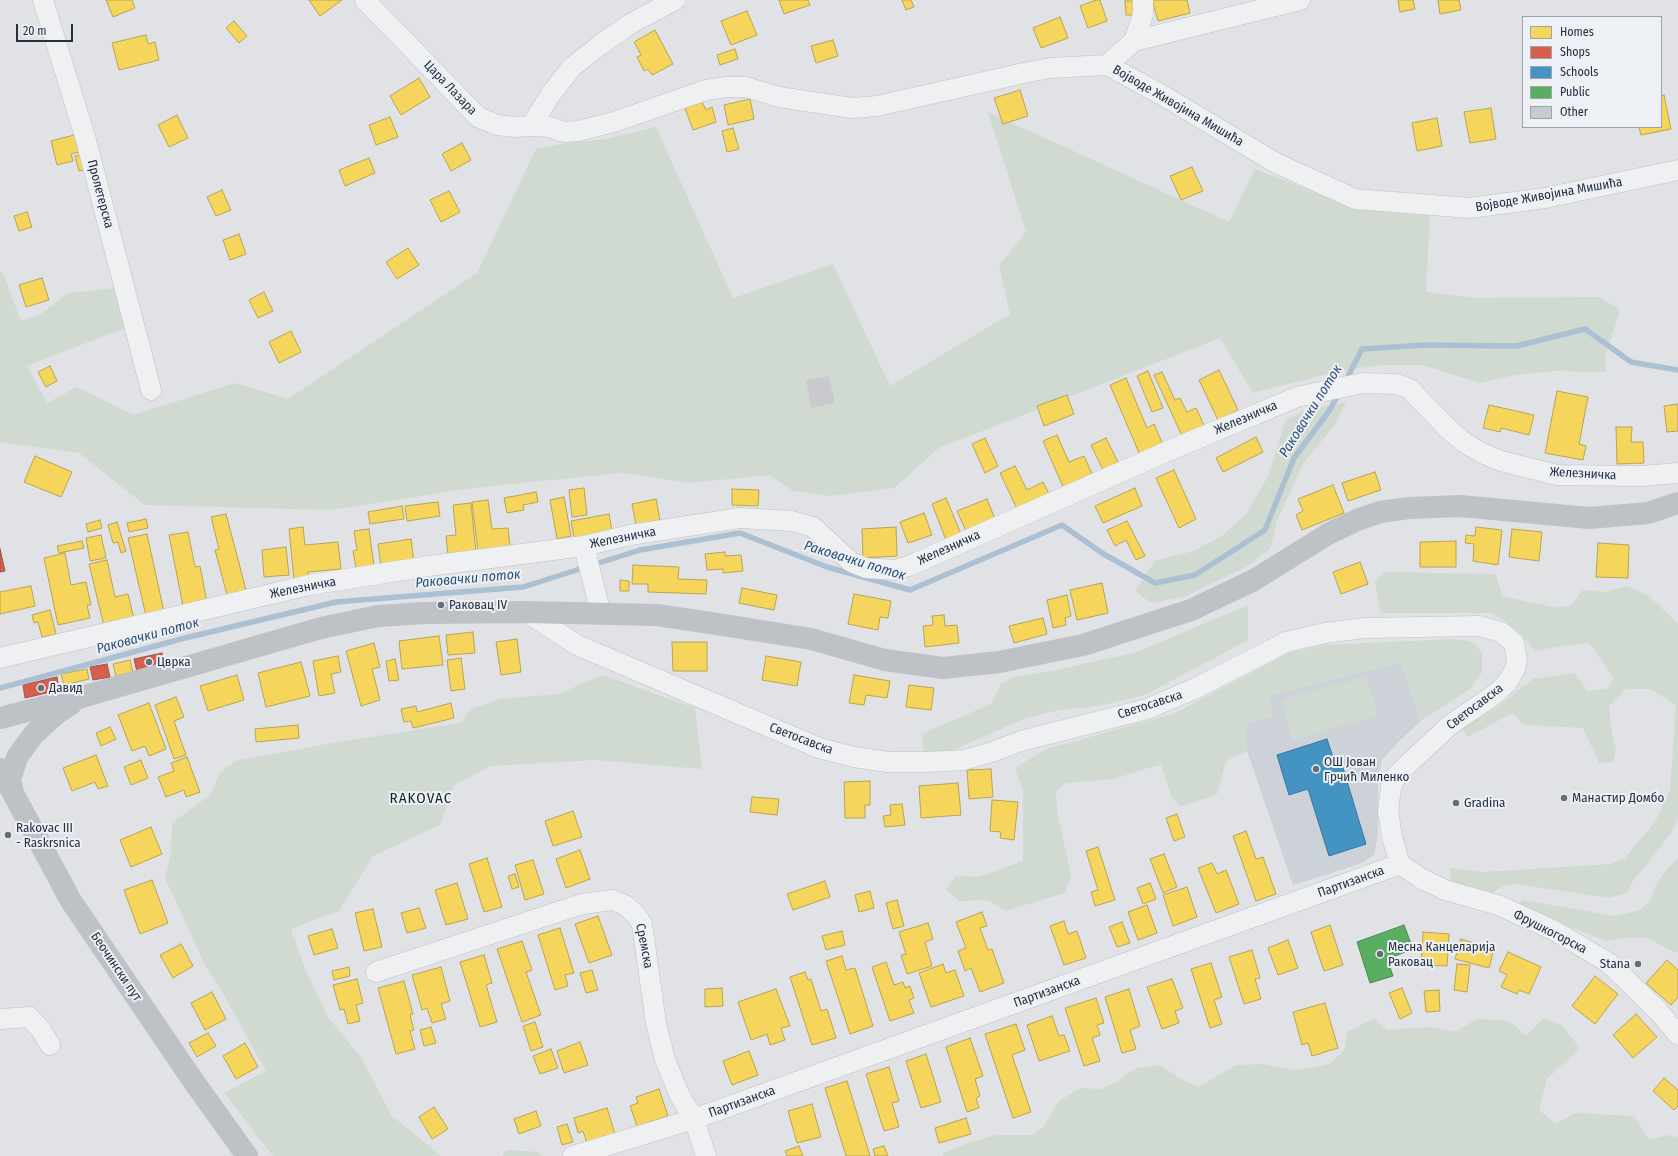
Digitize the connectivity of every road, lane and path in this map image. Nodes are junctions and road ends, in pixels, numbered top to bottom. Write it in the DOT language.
graph roads {
  1 [pos="43,0"];
  2 [pos="366,0"];
  3 [pos="675,0"];
  4 [pos="1143,0"];
  5 [pos="1300,0"];
  6 [pos="1134,41"];
  7 [pos="1107,65"];
  8 [pos="531,126"];
  9 [pos="1678,170"];
  10 [pos="152,390"];
  11 [pos="1678,473"];
  12 [pos="1678,503"];
  13 [pos="584,546"];
  14 [pos="526,612"];
  15 [pos="601,614"];
  16 [pos="0,658"];
  17 [pos="82,697"];
  18 [pos="0,718"];
  19 [pos="0,769"];
  20 [pos="13,795"];
  21 [pos="1400,864"];
  22 [pos="376,972"];
  23 [pos="0,1018"];
  24 [pos="1678,1035"];
  25 [pos="50,1045"];
  26 [pos="694,1120"];
  27 [pos="247,1156"];
  28 [pos="573,1156"];
  29 [pos="706,1156"];
  1 -- 10 [label="street, Пролетерска"];
  2 -- 8 [label="street, Цара Лазара"];
  3 -- 8 [label="street"];
  4 -- 6 [label="street"];
  5 -- 6 [label="street"];
  6 -- 7 [label="street"];
  7 -- 8 [label="street, Војводе Живојина Мишића"];
  7 -- 9 [label="street, Војводе Живојина Мишића"];
  11 -- 13 [label="street, Железничка"];
  12 -- 15 [label="street"];
  13 -- 15 [label="street"];
  13 -- 16 [label="street, Железничка"];
  14 -- 15 [label="street"];
  14 -- 17 [label="street"];
  14 -- 21 [label="street, Светосавска"];
  17 -- 18 [label="street"];
  17 -- 20 [label="street"];
  19 -- 20 [label="street, Беочински пут"];
  20 -- 27 [label="street, Беочински пут"];
  21 -- 24 [label="street, Фрушкогорска"];
  21 -- 26 [label="street, Партизанска"];
  22 -- 26 [label="street, Сремска"];
  23 -- 25 [label="street"];
  26 -- 28 [label="street"];
  26 -- 29 [label="street, Сремска"];
}
